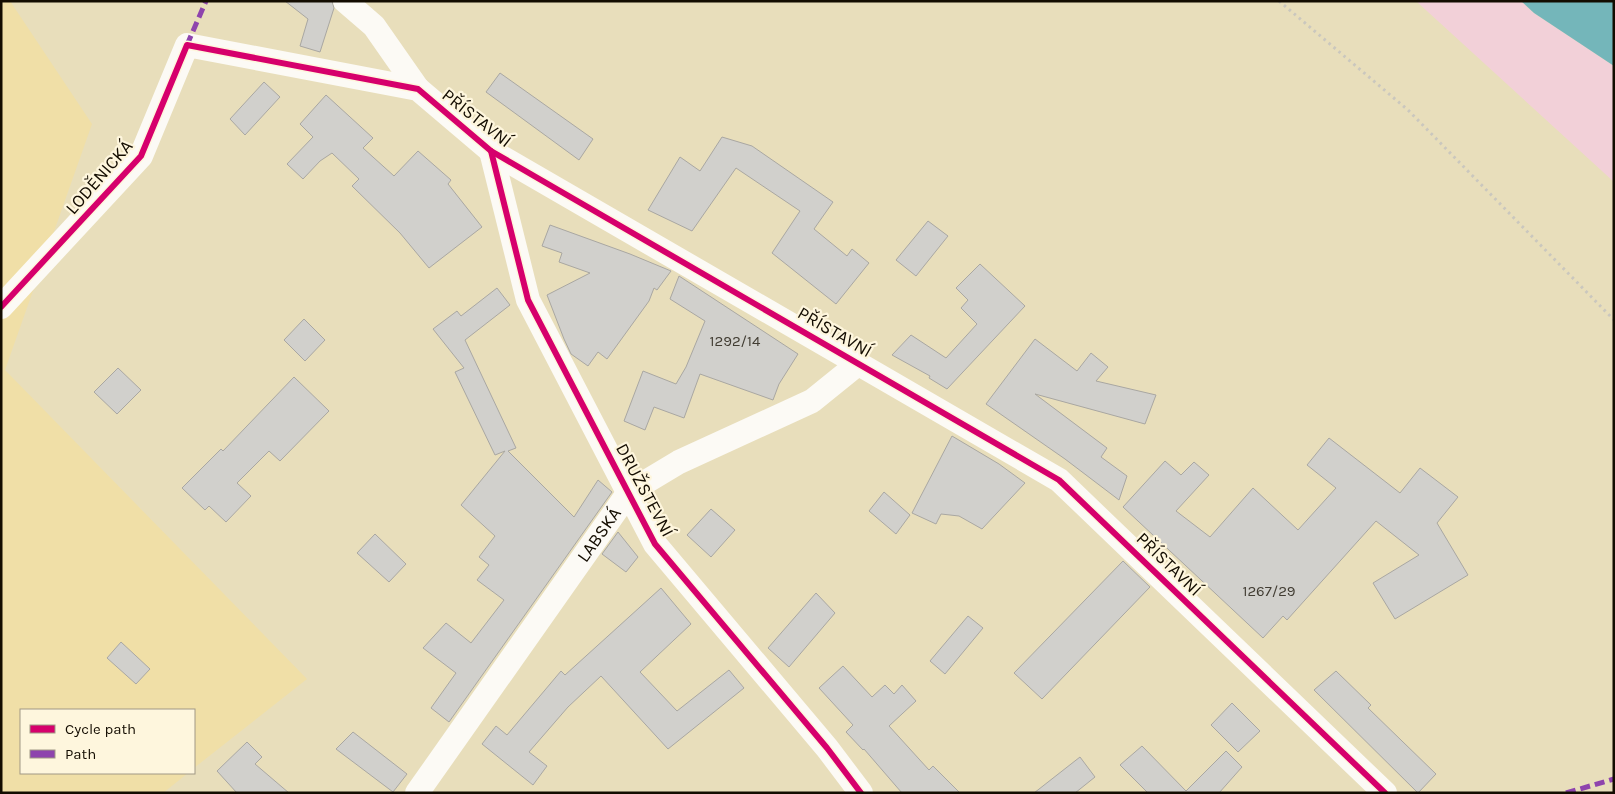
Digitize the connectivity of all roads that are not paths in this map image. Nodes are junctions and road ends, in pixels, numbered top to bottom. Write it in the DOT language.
graph roads {
  1 [pos="345,1"];
  2 [pos="187,45"];
  3 [pos="418,89"];
  4 [pos="491,151"];
  5 [pos="1,307"];
  6 [pos="859,363"];
  7 [pos="630,492"];
  8 [pos="417,793"];
  9 [pos="862,793"];
  10 [pos="1385,793"];
  1 -- 3 [label="street, PŘÍSTAVNÍ"];
  2 -- 3 [label="street, PŘÍSTAVNÍ"];
  2 -- 5 [label="street, LODĚNICKÁ"];
  3 -- 4 [label="street, PŘÍSTAVNÍ"];
  4 -- 6 [label="street, PŘÍSTAVNÍ"];
  4 -- 7 [label="street, DRUŽSTEVNÍ"];
  6 -- 7 [label="street, LABSKÁ"];
  6 -- 10 [label="street, PŘÍSTAVNÍ"];
  7 -- 8 [label="street, LABSKÁ"];
  7 -- 9 [label="street, DRUŽSTEVNÍ"];
}
